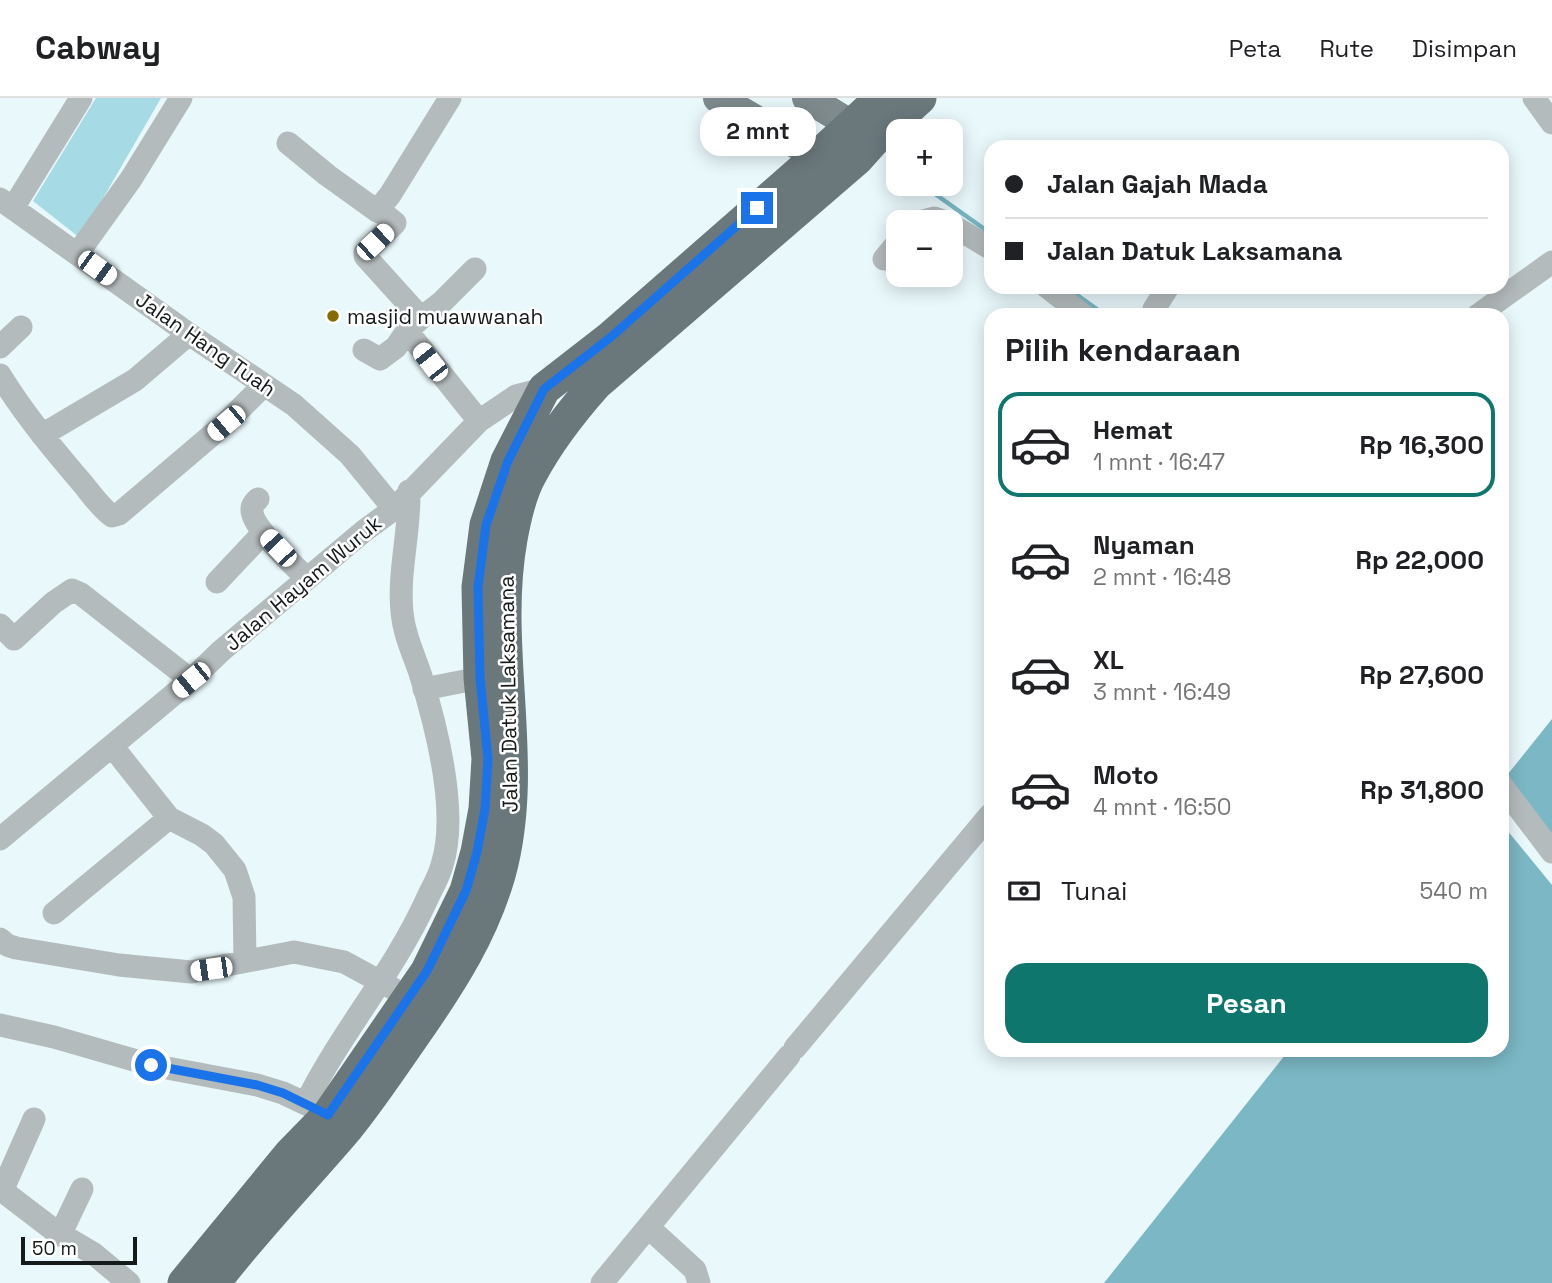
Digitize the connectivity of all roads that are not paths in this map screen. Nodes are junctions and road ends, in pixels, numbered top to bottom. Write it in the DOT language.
graph roads {
  1 [pos="81,98"];
  2 [pos="181,98"];
  3 [pos="450,98"];
  4 [pos="718,98"];
  5 [pos="807,98"];
  6 [pos="881,98"];
  7 [pos="920,98"];
  8 [pos="1534,98"];
  9 [pos="1552,123"];
  10 [pos="863,132"];
  11 [pos="288,143"];
  12 [pos="830,163"];
  13 [pos="6,203"];
  14 [pos="377,211"];
  15 [pos="963,232"];
  16 [pos="984,244"];
  17 [pos="78,253"];
  18 [pos="1552,262"];
  19 [pos="475,269"];
  20 [pos="1509,293"];
  21 [pos="1056,294"];
  22 [pos="1507,294"];
  23 [pos="1074,308"];
  24 [pos="1488,308"];
  25 [pos="414,325"];
  26 [pos="20,327"];
  27 [pos="189,334"];
  28 [pos="0,347"];
  29 [pos="364,350"];
  30 [pos="0,375"];
  31 [pos="264,385"];
  32 [pos="544,389"];
  33 [pos="479,421"];
  34 [pos="42,435"];
  35 [pos="409,491"];
  36 [pos="258,499"];
  37 [pos="394,509"];
  38 [pos="263,533"];
  39 [pos="307,579"];
  40 [pos="217,582"];
  41 [pos="0,625"];
  42 [pos="480,678"];
  43 [pos="191,680"];
  44 [pos="424,689"];
  45 [pos="113,746"];
  46 [pos="1509,795"];
  47 [pos="169,818"];
  48 [pos="984,823"];
  49 [pos="0,839"];
  50 [pos="1552,852"];
  51 [pos="54,913"];
  52 [pos="0,939"];
  53 [pos="419,951"];
  54 [pos="245,961"];
  55 [pos="395,989"];
  56 [pos="0,1025"];
  57 [pos="390,1047"];
  58 [pos="317,1109"];
  59 [pos="34,1119"];
  60 [pos="82,1189"];
  61 [pos="1,1190"];
  62 [pos="648,1227"];
  63 [pos="61,1233"];
  64 [pos="129,1283"];
  65 [pos="184,1283"];
  66 [pos="214,1283"];
  67 [pos="602,1283"];
  68 [pos="699,1283"];
  1 -- 13 [label="street"];
  2 -- 17 [label="street"];
  3 -- 14 [label="street"];
  4 -- 12 [label="main road"];
  5 -- 10 [label="main road"];
  6 -- 10 [label="highway, Jalan Datuk Laksamana"];
  7 -- 10 [label="highway, Jalan Datuk Laksamana"];
  8 -- 9 [label="street"];
  10 -- 12 [label="highway, Jalan Datuk Laksamana"];
  11 -- 14 [label="street"];
  12 -- 32 [label="highway, Jalan Datuk Laksamana"];
  12 -- 57 [label="highway, Jalan Datuk Laksamana"];
  13 -- 17 [label="street, Jalan Hang Tuah"];
  14 -- 25 [label="street"];
  15 -- 16 [label="street"];
  17 -- 27 [label="street, Jalan Hang Tuah"];
  18 -- 20 [label="street"];
  19 -- 25 [label="street"];
  21 -- 23 [label="street"];
  22 -- 24 [label="street"];
  25 -- 29 [label="street"];
  25 -- 33 [label="street"];
  26 -- 28 [label="street"];
  27 -- 31 [label="street, Jalan Hang Tuah"];
  27 -- 34 [label="street"];
  30 -- 34 [label="street"];
  31 -- 34 [label="street"];
  31 -- 37 [label="street, Jalan Hang Tuah"];
  32 -- 33 [label="street, Jalan Hayam Wuruk"];
  32 -- 42 [label="highway, Jalan Datuk Laksamana"];
  33 -- 35 [label="street, Jalan Hayam Wuruk"];
  35 -- 37 [label="street, Jalan Hayam Wuruk"];
  35 -- 44 [label="street"];
  36 -- 38 [label="street"];
  37 -- 39 [label="street, Jalan Hayam Wuruk"];
  38 -- 39 [label="street"];
  38 -- 40 [label="street"];
  39 -- 43 [label="street, Jalan Hayam Wuruk"];
  41 -- 43 [label="street"];
  42 -- 44 [label="street"];
  42 -- 53 [label="highway, Jalan Datuk Laksamana"];
  43 -- 45 [label="street, Jalan Hayam Wuruk"];
  44 -- 53 [label="street"];
  45 -- 47 [label="street"];
  45 -- 49 [label="street, Jalan Hayam Wuruk"];
  46 -- 50 [label="street"];
  47 -- 51 [label="street"];
  47 -- 54 [label="street"];
  48 -- 62 [label="street"];
  52 -- 54 [label="street"];
  53 -- 55 [label="highway, Jalan Datuk Laksamana"];
  54 -- 55 [label="street"];
  55 -- 57 [label="highway, Jalan Datuk Laksamana"];
  55 -- 58 [label="street"];
  56 -- 58 [label="street"];
  57 -- 58 [label="highway, Jalan Datuk Laksamana"];
  57 -- 66 [label="highway, Jalan Datuk Laksamana"];
  58 -- 65 [label="highway, Jalan Datuk Laksamana"];
  59 -- 61 [label="street"];
  60 -- 63 [label="street"];
  61 -- 63 [label="street"];
  62 -- 67 [label="street"];
  62 -- 68 [label="street"];
  63 -- 64 [label="street"];
}
